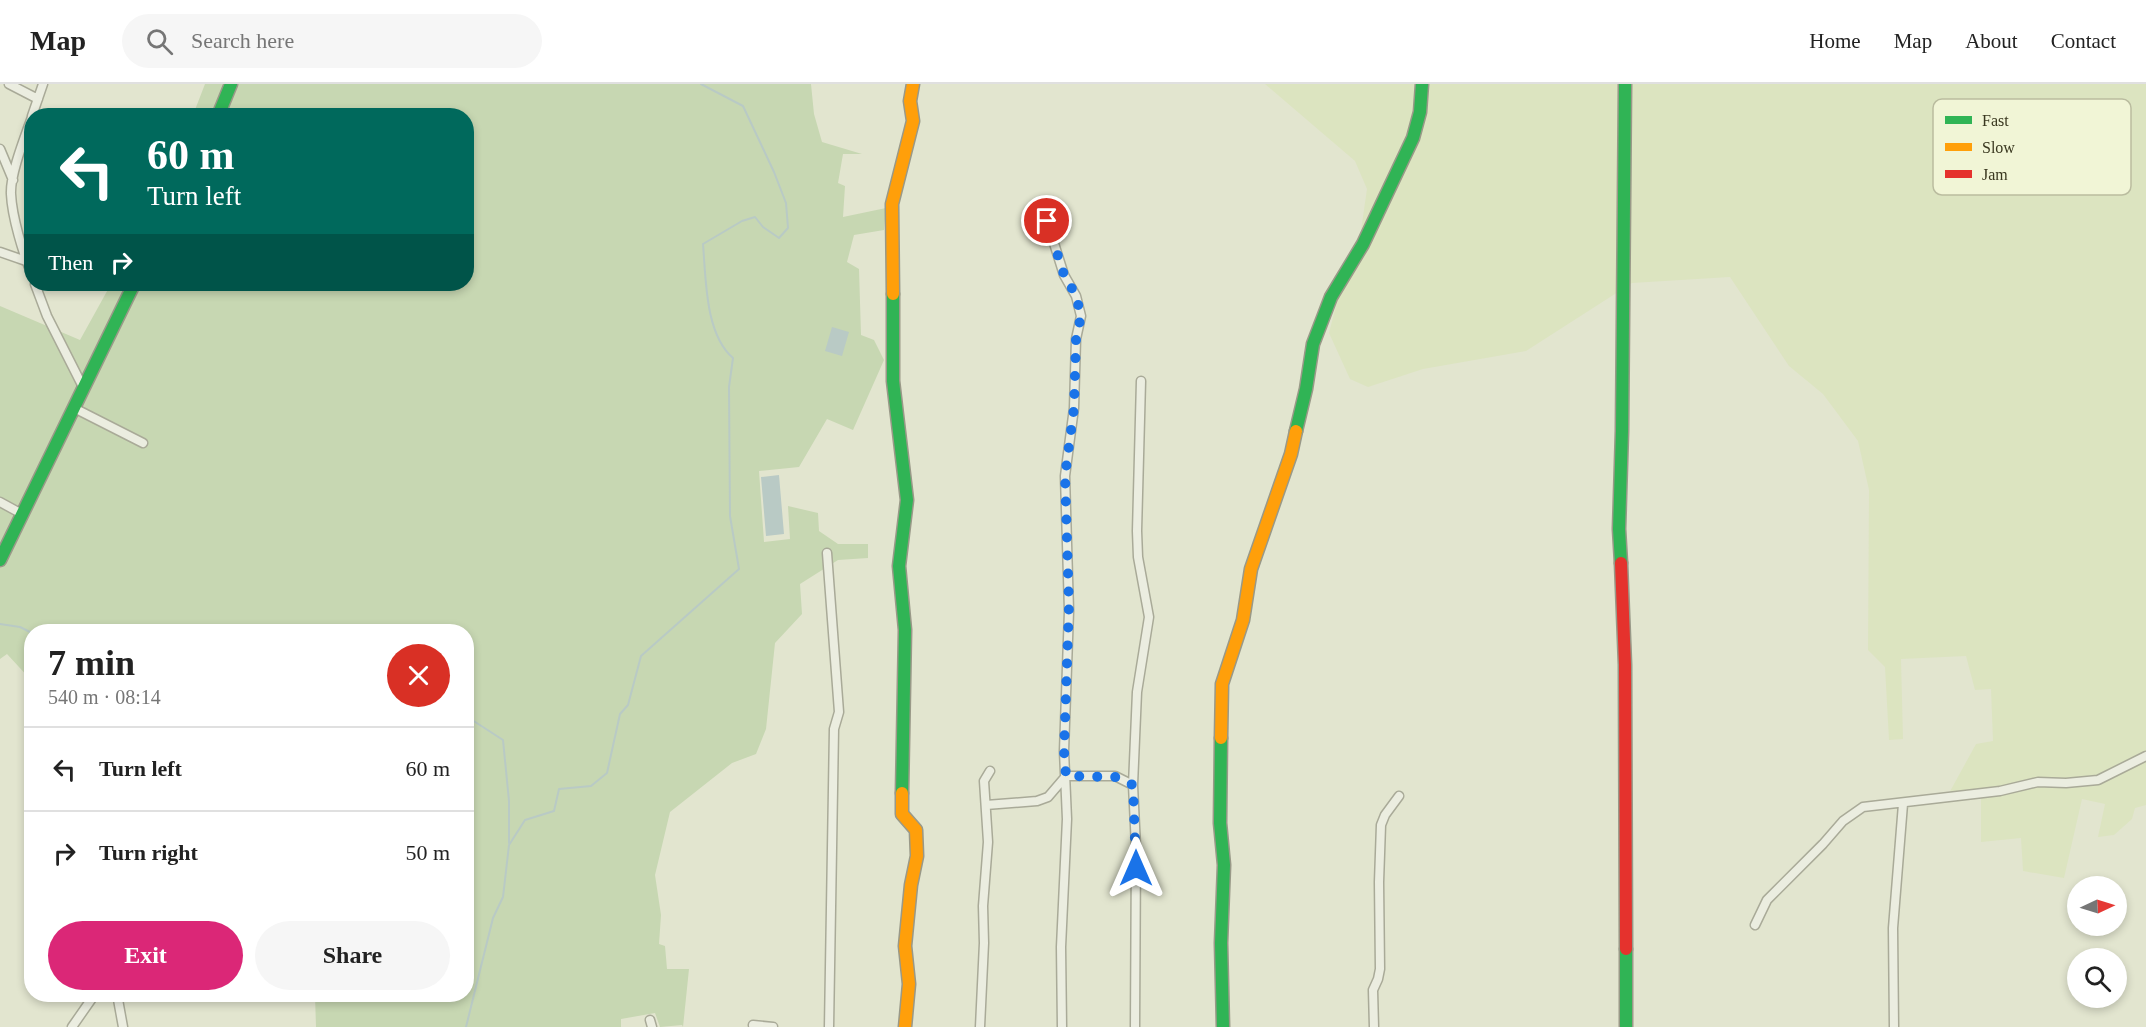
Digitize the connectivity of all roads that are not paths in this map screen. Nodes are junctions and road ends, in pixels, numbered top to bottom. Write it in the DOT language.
graph roads {
  1 [pos="9,84"];
  2 [pos="43,84"];
  3 [pos="231,84"];
  4 [pos="913,84"];
  5 [pos="1422,84"];
  6 [pos="1625,84"];
  7 [pos="38,99"];
  8 [pos="35,108"];
  9 [pos="221,108"];
  10 [pos="24,143"];
  11 [pos="0,149"];
  12 [pos="13,180"];
  13 [pos="1039,204"];
  14 [pos="0,252"];
  15 [pos="24,252"];
  16 [pos="24,260"];
  17 [pos="38,291"];
  18 [pos="131,291"];
  19 [pos="1141,381"];
  20 [pos="83,387"];
  21 [pos="74,408"];
  22 [pos="143,443"];
  23 [pos="0,502"];
  24 [pos="22,514"];
  25 [pos="827,553"];
  26 [pos="0,560"];
  27 [pos="2146,756"];
  28 [pos="990,771"];
  29 [pos="1066,776"];
  30 [pos="1133,785"];
  31 [pos="1399,796"];
  32 [pos="1903,804"];
  33 [pos="986,805"];
  34 [pos="1755,925"];
  35 [pos="89,1002"];
  36 [pos="118,1002"];
  37 [pos="753,1025"];
  38 [pos="72,1027"];
  39 [pos="123,1027"];
  40 [pos="773,1027"];
  41 [pos="829,1027"];
  42 [pos="905,1027"];
  43 [pos="980,1027"];
  44 [pos="1062,1027"];
  45 [pos="1135,1027"];
  46 [pos="1223,1027"];
  47 [pos="1374,1027"];
  48 [pos="1626,1027"];
  49 [pos="1894,1027"];
  1 -- 7 [label="street"];
  2 -- 7 [label="street"];
  3 -- 9 [label="street"];
  4 -- 42 [label="street"];
  5 -- 46 [label="street"];
  6 -- 48 [label="street"];
  7 -- 8 [label="street"];
  10 -- 12 [label="street"];
  11 -- 12 [label="street"];
  12 -- 15 [label="street"];
  13 -- 29 [label="street"];
  14 -- 16 [label="street"];
  17 -- 20 [label="street"];
  18 -- 20 [label="street"];
  19 -- 30 [label="street"];
  20 -- 21 [label="street"];
  21 -- 22 [label="street"];
  21 -- 24 [label="street"];
  23 -- 24 [label="street"];
  24 -- 26 [label="street"];
  25 -- 41 [label="street"];
  27 -- 32 [label="street"];
  28 -- 33 [label="street"];
  29 -- 30 [label="street"];
  29 -- 33 [label="street"];
  29 -- 44 [label="street"];
  30 -- 45 [label="street"];
  31 -- 47 [label="street"];
  32 -- 34 [label="street"];
  32 -- 49 [label="street"];
  33 -- 43 [label="street"];
  35 -- 38 [label="street"];
  36 -- 39 [label="street"];
  37 -- 40 [label="street"];
}
